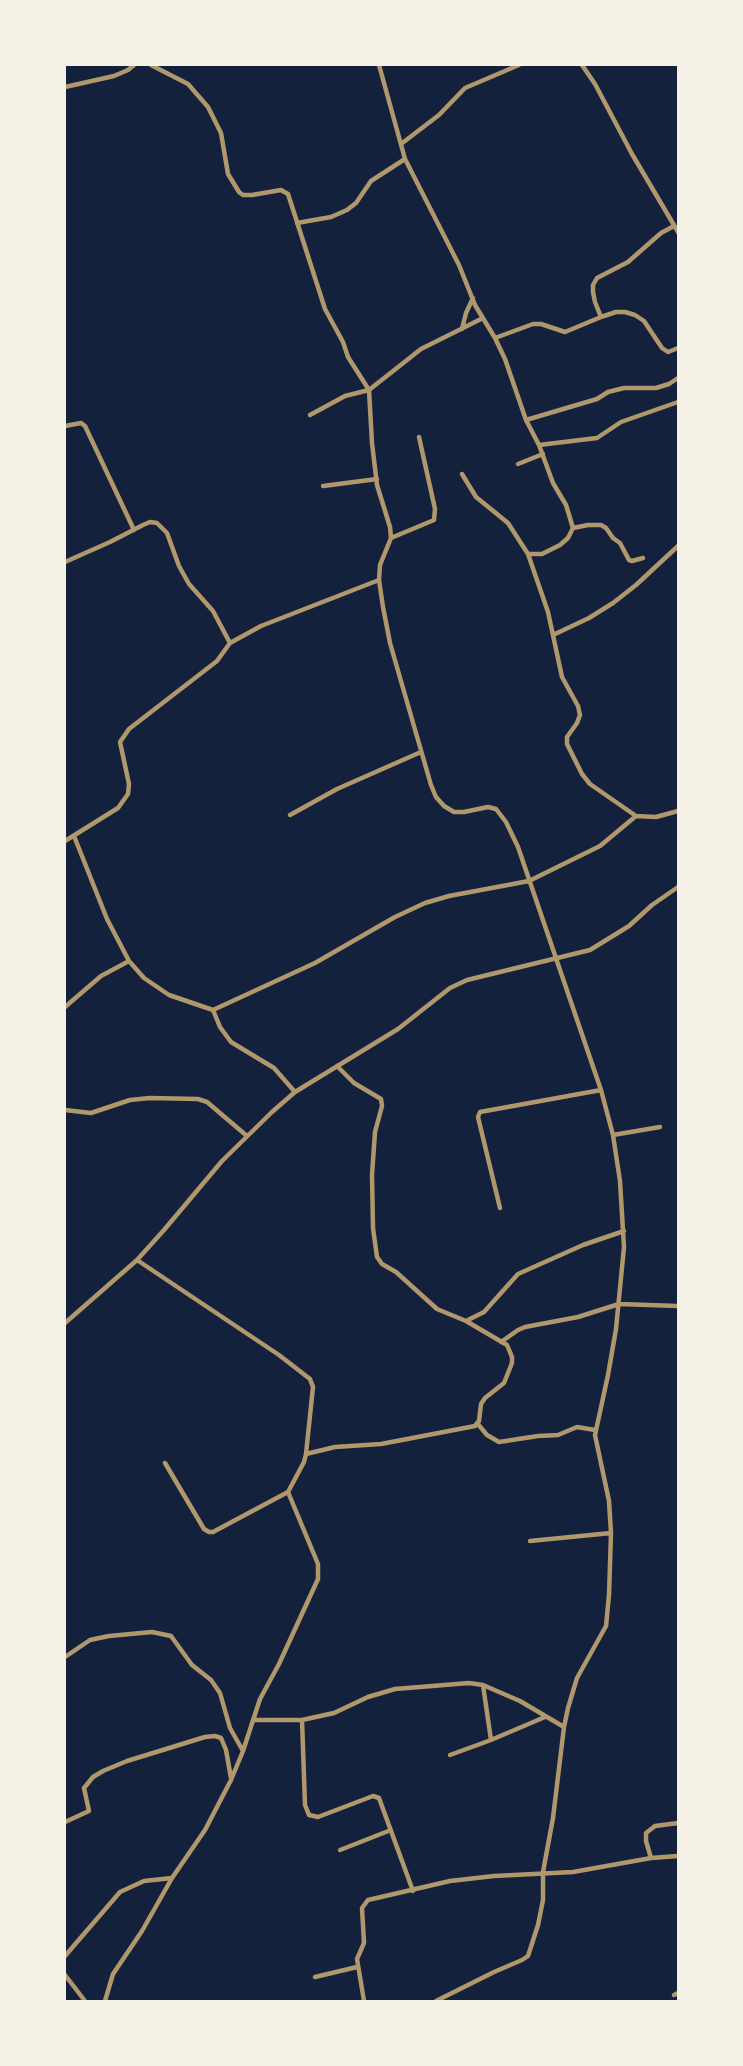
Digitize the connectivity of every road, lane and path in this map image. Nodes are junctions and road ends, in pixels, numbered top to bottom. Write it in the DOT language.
graph roads {
  1 [pos="134,65"];
  2 [pos="152,65"];
  3 [pos="379,65"];
  4 [pos="518,65"];
  5 [pos="582,65"];
  6 [pos="65,87"];
  7 [pos="401,144"];
  8 [pos="404,159"];
  9 [pos="298,223"];
  10 [pos="674,226"];
  11 [pos="678,232"];
  12 [pos="473,298"];
  13 [pos="601,317"];
  14 [pos="482,318"];
  15 [pos="462,329"];
  16 [pos="495,338"];
  17 [pos="678,348"];
  18 [pos="678,378"];
  19 [pos="369,390"];
  20 [pos="678,402"];
  21 [pos="310,415"];
  22 [pos="526,420"];
  23 [pos="65,426"];
  24 [pos="419,437"];
  25 [pos="539,445"];
  26 [pos="543,454"];
  27 [pos="518,464"];
  28 [pos="462,474"];
  29 [pos="377,479"];
  30 [pos="323,486"];
  31 [pos="573,528"];
  32 [pos="134,530"];
  33 [pos="391,538"];
  34 [pos="678,546"];
  35 [pos="528,554"];
  36 [pos="643,558"];
  37 [pos="65,562"];
  38 [pos="379,580"];
  39 [pos="553,635"];
  40 [pos="230,643"];
  41 [pos="421,752"];
  42 [pos="678,811"];
  43 [pos="290,816"];
  44 [pos="636,816"];
  45 [pos="74,836"];
  46 [pos="65,840"];
  47 [pos="529,881"];
  48 [pos="678,887"];
  49 [pos="555,959"];
  50 [pos="128,961"];
  51 [pos="65,1007"];
  52 [pos="213,1010"];
  53 [pos="337,1066"];
  54 [pos="601,1090"];
  55 [pos="295,1092"];
  56 [pos="65,1110"];
  57 [pos="660,1127"];
  58 [pos="613,1135"];
  59 [pos="247,1136"];
  60 [pos="500,1208"];
  61 [pos="624,1231"];
  62 [pos="137,1260"];
  63 [pos="619,1304"];
  64 [pos="678,1306"];
  65 [pos="466,1321"];
  66 [pos="65,1323"];
  67 [pos="501,1342"];
  68 [pos="477,1424"];
  69 [pos="595,1430"];
  70 [pos="306,1454"];
  71 [pos="165,1463"];
  72 [pos="288,1492"];
  73 [pos="611,1532"];
  74 [pos="530,1541"];
  75 [pos="65,1657"];
  76 [pos="483,1685"];
  77 [pos="545,1717"];
  78 [pos="254,1720"];
  79 [pos="302,1720"];
  80 [pos="564,1727"];
  81 [pos="491,1740"];
  82 [pos="243,1751"];
  83 [pos="450,1755"];
  84 [pos="231,1780"];
  85 [pos="65,1822"];
  86 [pos="678,1823"];
  87 [pos="391,1830"];
  88 [pos="340,1850"];
  89 [pos="678,1856"];
  90 [pos="651,1858"];
  91 [pos="542,1872"];
  92 [pos="172,1878"];
  93 [pos="413,1891"];
  94 [pos="65,1956"];
  95 [pos="357,1967"];
  96 [pos="65,1975"];
  97 [pos="315,1976"];
  98 [pos="84,2001"];
  99 [pos="104,2001"];
  100 [pos="364,2001"];
  101 [pos="436,2001"];
  1 -- 6 [label="street"];
  2 -- 9 [label="street"];
  3 -- 7 [label="street"];
  4 -- 7 [label="street"];
  5 -- 10 [label="street"];
  7 -- 8 [label="street"];
  8 -- 9 [label="street"];
  8 -- 12 [label="street"];
  9 -- 19 [label="street"];
  10 -- 11 [label="street"];
  10 -- 13 [label="street"];
  12 -- 14 [label="street"];
  12 -- 15 [label="street"];
  13 -- 16 [label="street"];
  13 -- 17 [label="street"];
  14 -- 15 [label="street"];
  14 -- 16 [label="street"];
  15 -- 19 [label="street"];
  16 -- 22 [label="street"];
  18 -- 22 [label="street"];
  19 -- 21 [label="street"];
  19 -- 29 [label="street"];
  20 -- 25 [label="street"];
  22 -- 25 [label="street"];
  23 -- 32 [label="street"];
  24 -- 33 [label="street"];
  25 -- 26 [label="street"];
  26 -- 27 [label="street"];
  26 -- 31 [label="street"];
  28 -- 35 [label="street"];
  29 -- 30 [label="street"];
  29 -- 33 [label="street"];
  31 -- 35 [label="street"];
  31 -- 36 [label="street"];
  32 -- 37 [label="street"];
  32 -- 40 [label="street"];
  33 -- 38 [label="street"];
  34 -- 39 [label="street"];
  35 -- 39 [label="street"];
  38 -- 40 [label="street"];
  38 -- 41 [label="street"];
  39 -- 44 [label="street"];
  40 -- 45 [label="street"];
  41 -- 43 [label="street"];
  41 -- 47 [label="street"];
  42 -- 44 [label="street"];
  44 -- 47 [label="street"];
  45 -- 46 [label="street"];
  45 -- 50 [label="street"];
  47 -- 49 [label="street"];
  47 -- 52 [label="street"];
  48 -- 49 [label="street"];
  49 -- 53 [label="street"];
  49 -- 54 [label="street"];
  50 -- 51 [label="street"];
  50 -- 52 [label="street"];
  52 -- 55 [label="street"];
  53 -- 55 [label="street"];
  53 -- 65 [label="street"];
  54 -- 58 [label="street"];
  54 -- 60 [label="street"];
  55 -- 59 [label="street"];
  56 -- 59 [label="street"];
  57 -- 58 [label="street"];
  58 -- 61 [label="street"];
  59 -- 62 [label="street"];
  61 -- 63 [label="street"];
  61 -- 65 [label="street"];
  62 -- 66 [label="street"];
  62 -- 70 [label="street"];
  63 -- 64 [label="street"];
  63 -- 67 [label="street"];
  63 -- 69 [label="street"];
  65 -- 67 [label="street"];
  67 -- 68 [label="street"];
  68 -- 69 [label="street"];
  68 -- 70 [label="street"];
  69 -- 73 [label="street"];
  70 -- 72 [label="street"];
  71 -- 72 [label="street"];
  72 -- 78 [label="street"];
  73 -- 74 [label="street"];
  73 -- 80 [label="street"];
  75 -- 82 [label="street"];
  76 -- 77 [label="street"];
  76 -- 79 [label="street"];
  76 -- 81 [label="street"];
  77 -- 80 [label="street"];
  77 -- 81 [label="street"];
  78 -- 79 [label="street"];
  78 -- 82 [label="street"];
  79 -- 87 [label="street"];
  80 -- 91 [label="street"];
  81 -- 83 [label="street"];
  82 -- 84 [label="street"];
  84 -- 85 [label="street"];
  84 -- 92 [label="street"];
  86 -- 90 [label="street"];
  87 -- 88 [label="street"];
  87 -- 93 [label="street"];
  89 -- 90 [label="street"];
  90 -- 91 [label="street"];
  91 -- 93 [label="street"];
  91 -- 101 [label="street"];
  92 -- 94 [label="street"];
  92 -- 99 [label="street"];
  93 -- 95 [label="street"];
  95 -- 97 [label="street"];
  95 -- 100 [label="street"];
  96 -- 98 [label="street"];
}
